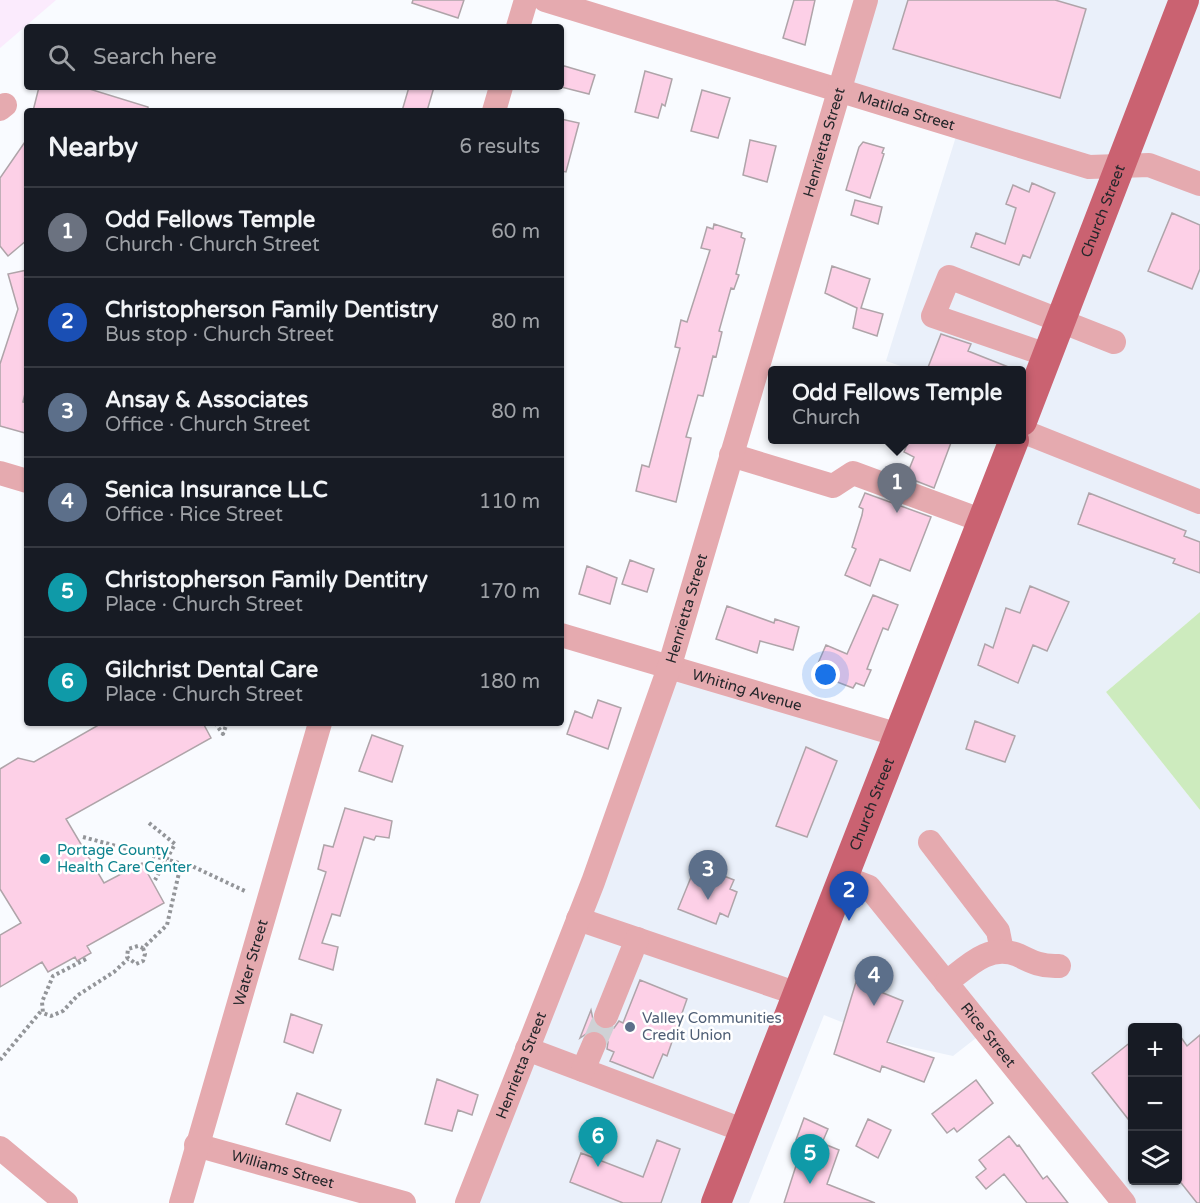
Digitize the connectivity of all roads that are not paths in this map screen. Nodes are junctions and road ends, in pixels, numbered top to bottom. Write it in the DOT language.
graph roads {
  1 [pos="526,0"];
  2 [pos="545,0"];
  3 [pos="866,0"];
  4 [pos="1184,0"];
  5 [pos="519,24"];
  6 [pos="500,90"];
  7 [pos="837,92"];
  8 [pos="495,108"];
  9 [pos="1120,166"];
  10 [pos="1200,184"];
  11 [pos="1061,320"];
  12 [pos="1114,342"];
  13 [pos="1047,355"];
  14 [pos="1026,410"];
  15 [pos="1026,433"];
  16 [pos="1012,444"];
  17 [pos="731,455"];
  18 [pos="0,473"];
  19 [pos="24,480"];
  20 [pos="1200,502"];
  21 [pos="983,521"];
  22 [pos="564,636"];
  23 [pos="669,668"];
  24 [pos="319,726"];
  25 [pos="898,735"];
  26 [pos="930,842"];
  27 [pos="843,877"];
  28 [pos="578,919"];
  29 [pos="638,939"];
  30 [pos="1002,951"];
  31 [pos="1059,966"];
  32 [pos="946,983"];
  33 [pos="798,994"];
  34 [pos="606,1016"];
  35 [pos="594,1044"];
  36 [pos="527,1049"];
  37 [pos="583,1070"];
  38 [pos="745,1131"];
  39 [pos="196,1145"];
  40 [pos="0,1148"];
  41 [pos="66,1203"];
  42 [pos="181,1203"];
  43 [pos="404,1203"];
  44 [pos="467,1203"];
  45 [pos="716,1203"];
  46 [pos="1124,1203"];
  1 -- 5 [label="street"];
  2 -- 7 [label="street, Matilda Street"];
  3 -- 7 [label="street, Henrietta Street"];
  4 -- 9 [label="main road, Church Street"];
  6 -- 8 [label="street"];
  7 -- 9 [label="street, Matilda Street"];
  7 -- 17 [label="street, Henrietta Street"];
  9 -- 10 [label="street, Matilda Street"];
  9 -- 11 [label="main road, Church Street"];
  11 -- 12 [label="street"];
  11 -- 13 [label="main road, Church Street"];
  11 -- 13 [label="street"];
  13 -- 14 [label="main road, Church Street"];
  15 -- 20 [label="street"];
  16 -- 21 [label="main road, Church Street"];
  17 -- 21 [label="street"];
  17 -- 23 [label="street, Henrietta Street"];
  18 -- 19 [label="street"];
  21 -- 25 [label="main road, Church Street"];
  22 -- 23 [label="street, Whiting Avenue"];
  23 -- 25 [label="street, Whiting Avenue"];
  23 -- 28 [label="street, Henrietta Street"];
  24 -- 39 [label="street, Water Street"];
  25 -- 27 [label="main road, Church Street"];
  26 -- 30 [label="street"];
  27 -- 32 [label="street, Rice Street"];
  27 -- 33 [label="main road, Church Street"];
  28 -- 29 [label="street"];
  28 -- 36 [label="street, Henrietta Street"];
  29 -- 33 [label="street"];
  29 -- 34 [label="street"];
  30 -- 31 [label="street"];
  30 -- 32 [label="street"];
  32 -- 46 [label="street, Rice Street"];
  33 -- 38 [label="main road, Church Street"];
  35 -- 37 [label="street"];
  36 -- 37 [label="street"];
  36 -- 44 [label="street, Henrietta Street"];
  37 -- 38 [label="street"];
  38 -- 45 [label="main road, Church Street"];
  39 -- 42 [label="street, Water Street"];
  39 -- 43 [label="street, Williams Street"];
  40 -- 41 [label="street"];
}
